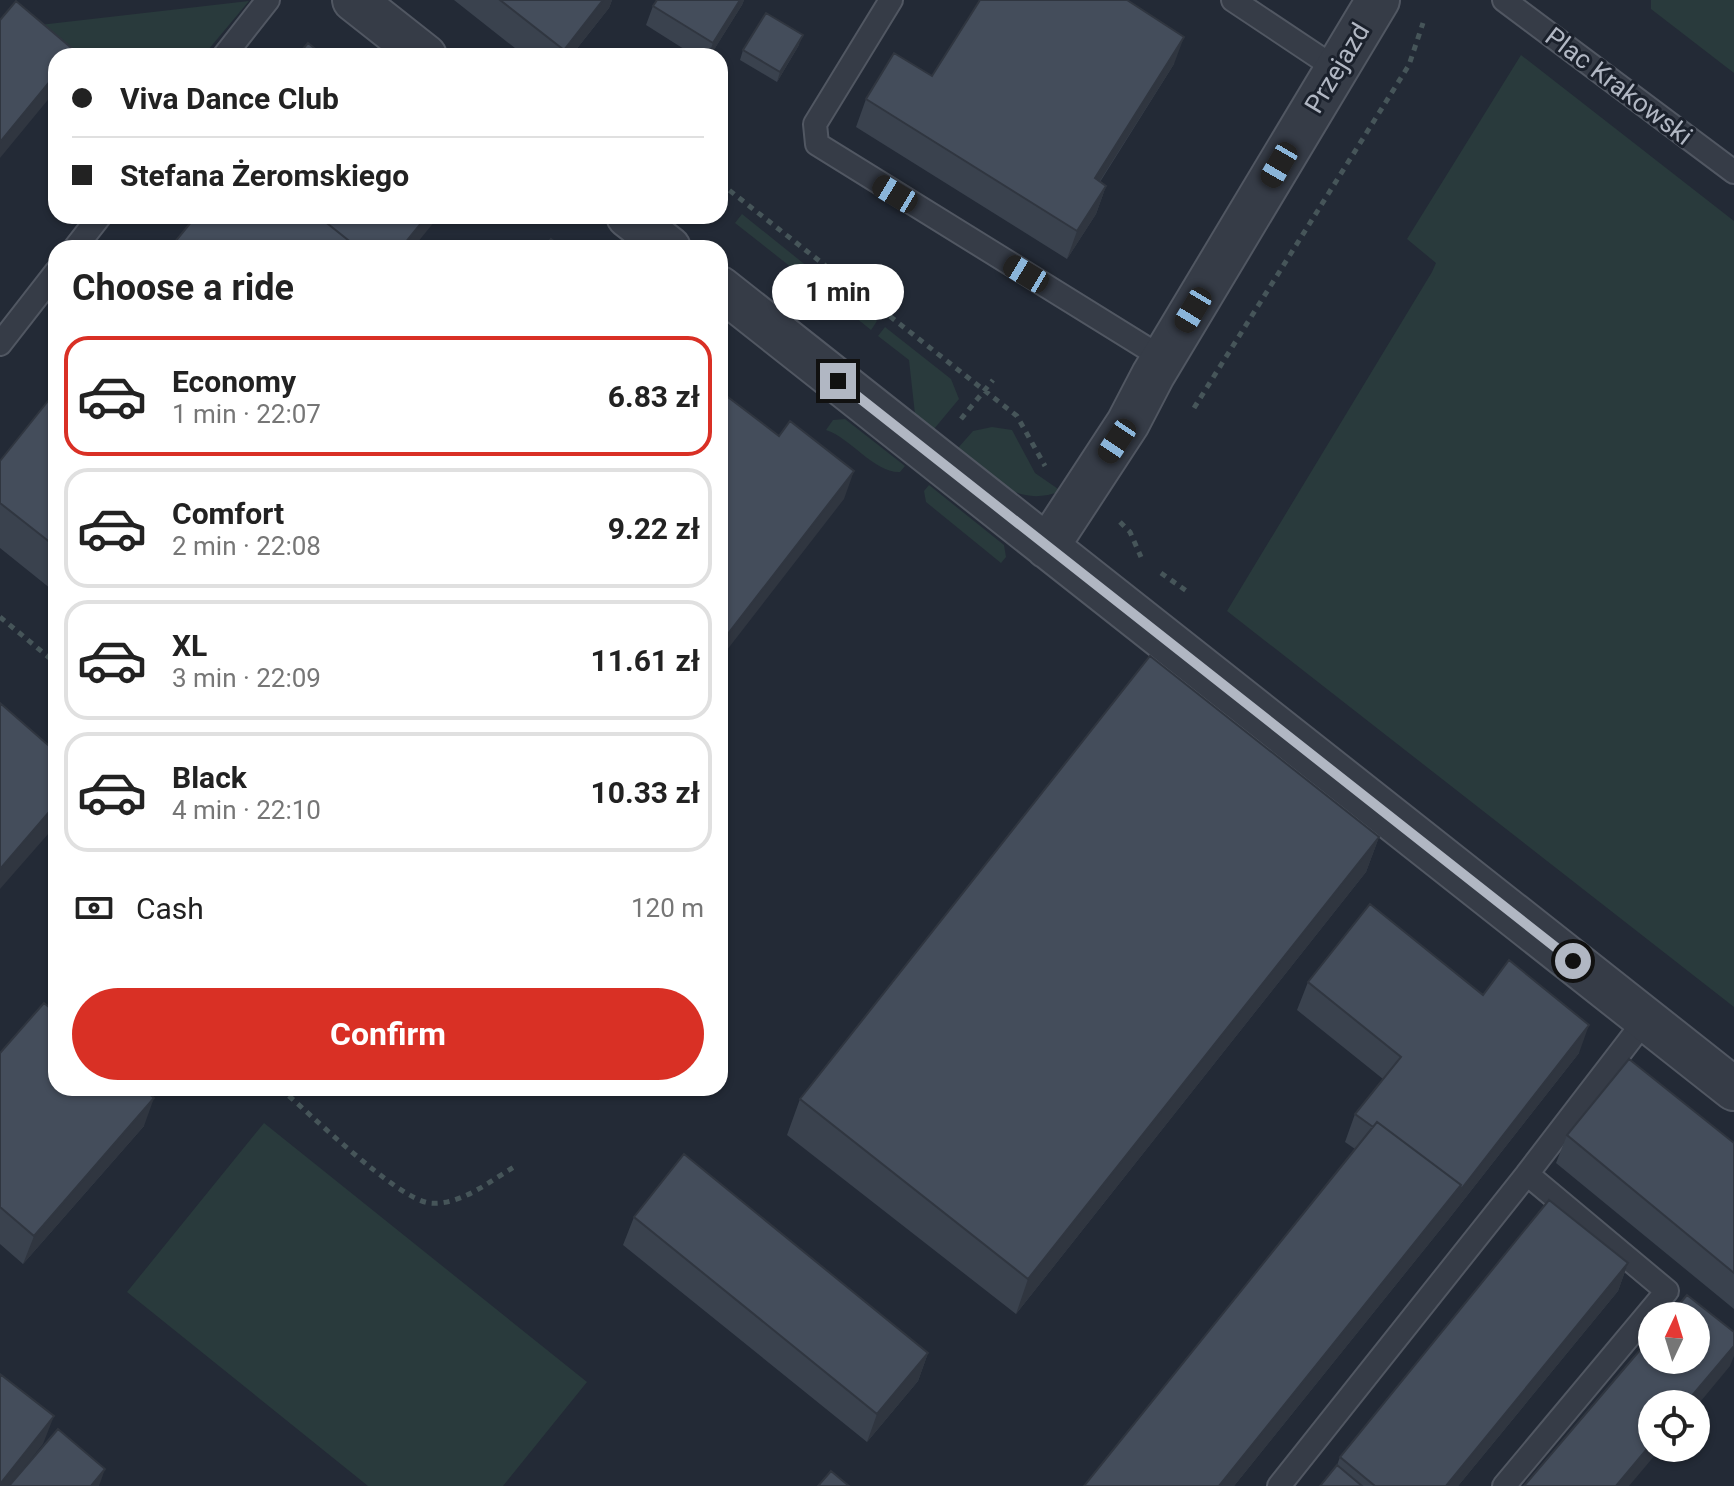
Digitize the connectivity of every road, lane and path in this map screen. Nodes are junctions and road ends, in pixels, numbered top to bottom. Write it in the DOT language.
graph roads {
  1 [pos="268,0"];
  2 [pos="354,0"];
  3 [pos="891,0"];
  4 [pos="1233,0"];
  5 [pos="1378,0"];
  6 [pos="1504,0"];
  7 [pos="1426,15"];
  8 [pos="230,48"];
  9 [pos="415,48"];
  10 [pos="1335,68"];
  11 [pos="1734,172"];
  12 [pos="728,189"];
  13 [pos="94,224"];
  14 [pos="638,224"];
  15 [pos="81,240"];
  16 [pos="659,240"];
  17 [pos="48,282"];
  18 [pos="728,294"];
  19 [pos="0,344"];
  20 [pos="1164,359"];
  21 [pos="1190,414"];
  22 [pos="1080,496"];
  23 [pos="1126,513"];
  24 [pos="1120,522"];
  25 [pos="1047,547"];
  26 [pos="1143,561"];
  27 [pos="0,617"];
  28 [pos="48,657"];
  29 [pos="1646,1019"];
  30 [pos="1734,1089"];
  31 [pos="289,1096"];
  32 [pos="514,1167"];
  33 [pos="1527,1174"];
  34 [pos="1279,1486"];
  35 [pos="1504,1486"];
  1 -- 8 [label="lane"];
  2 -- 9 [label="street"];
  3 -- 20 [label="lane"];
  4 -- 10 [label="lane"];
  5 -- 10 [label="street, Przejazd"];
  6 -- 11 [label="lane, Plac Krakowski"];
  7 -- 21 [label="path"];
  10 -- 20 [label="street, Przejazd"];
  12 -- 22 [label="path"];
  13 -- 15 [label="lane"];
  14 -- 16 [label="street"];
  17 -- 19 [label="lane"];
  18 -- 25 [label="street"];
  20 -- 22 [label="street, Przejazd"];
  22 -- 24 [label="path"];
  22 -- 25 [label="street, Przejazd"];
  23 -- 24 [label="path"];
  24 -- 26 [label="path"];
  25 -- 29 [label="street"];
  27 -- 28 [label="path"];
  29 -- 30 [label="street"];
  29 -- 33 [label="lane"];
  31 -- 32 [label="path"];
  33 -- 34 [label="lane"];
  33 -- 35 [label="lane"];
}
